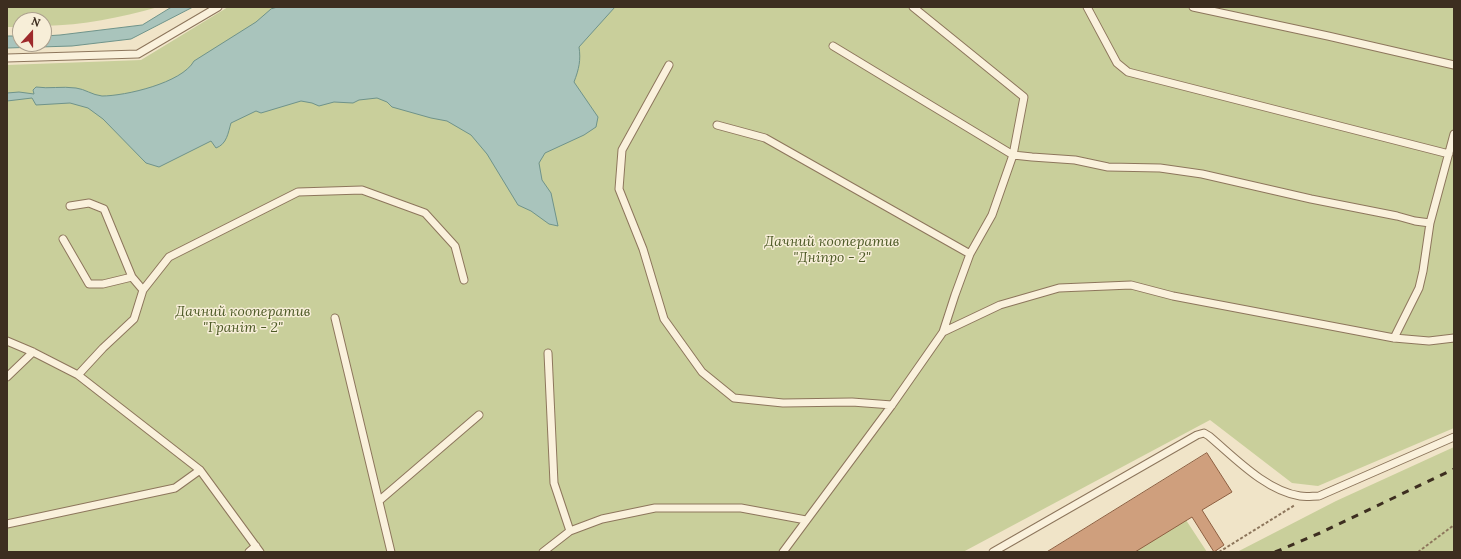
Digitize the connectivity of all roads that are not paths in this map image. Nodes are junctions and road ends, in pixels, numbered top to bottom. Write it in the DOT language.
graph roads {
  1 [pos="218,7"];
  2 [pos="912,7"];
  3 [pos="1086,7"];
  4 [pos="1193,7"];
  5 [pos="832,46"];
  6 [pos="7,58"];
  7 [pos="669,65"];
  8 [pos="1454,65"];
  9 [pos="717,125"];
  10 [pos="1454,134"];
  11 [pos="1449,154"];
  12 [pos="1013,155"];
  13 [pos="70,206"];
  14 [pos="1430,223"];
  15 [pos="63,239"];
  16 [pos="970,254"];
  17 [pos="132,277"];
  18 [pos="464,280"];
  19 [pos="143,290"];
  20 [pos="335,318"];
  21 [pos="943,332"];
  22 [pos="1394,338"];
  23 [pos="1454,338"];
  24 [pos="7,341"];
  25 [pos="33,352"];
  26 [pos="548,354"];
  27 [pos="78,375"];
  28 [pos="7,377"];
  29 [pos="892,405"];
  30 [pos="479,415"];
  31 [pos="1454,438"];
  32 [pos="200,470"];
  33 [pos="380,500"];
  34 [pos="806,520"];
  35 [pos="7,524"];
  36 [pos="570,531"];
  37 [pos="258,549"];
  38 [pos="249,552"];
  39 [pos="391,552"];
  40 [pos="543,552"];
  41 [pos="783,552"];
  42 [pos="993,552"];
  1 -- 6 [label="lane"];
  2 -- 12 [label="lane"];
  3 -- 11 [label="lane"];
  4 -- 8 [label="lane"];
  5 -- 12 [label="lane"];
  7 -- 29 [label="lane"];
  9 -- 16 [label="lane"];
  10 -- 11 [label="lane"];
  11 -- 14 [label="lane"];
  12 -- 14 [label="lane"];
  12 -- 16 [label="lane"];
  13 -- 17 [label="lane"];
  14 -- 22 [label="lane"];
  15 -- 17 [label="lane"];
  16 -- 21 [label="lane"];
  17 -- 19 [label="lane"];
  18 -- 19 [label="lane"];
  19 -- 27 [label="lane"];
  20 -- 33 [label="lane"];
  21 -- 22 [label="lane"];
  21 -- 29 [label="lane"];
  22 -- 23 [label="lane"];
  24 -- 25 [label="lane"];
  25 -- 27 [label="lane"];
  25 -- 28 [label="lane"];
  26 -- 36 [label="lane"];
  27 -- 32 [label="lane"];
  29 -- 34 [label="lane"];
  30 -- 33 [label="lane"];
  31 -- 42 [label="lane"];
  32 -- 35 [label="lane"];
  32 -- 37 [label="lane"];
  33 -- 39 [label="lane"];
  34 -- 36 [label="lane"];
  34 -- 41 [label="lane"];
  36 -- 40 [label="lane"];
  37 -- 38 [label="lane"];
}
